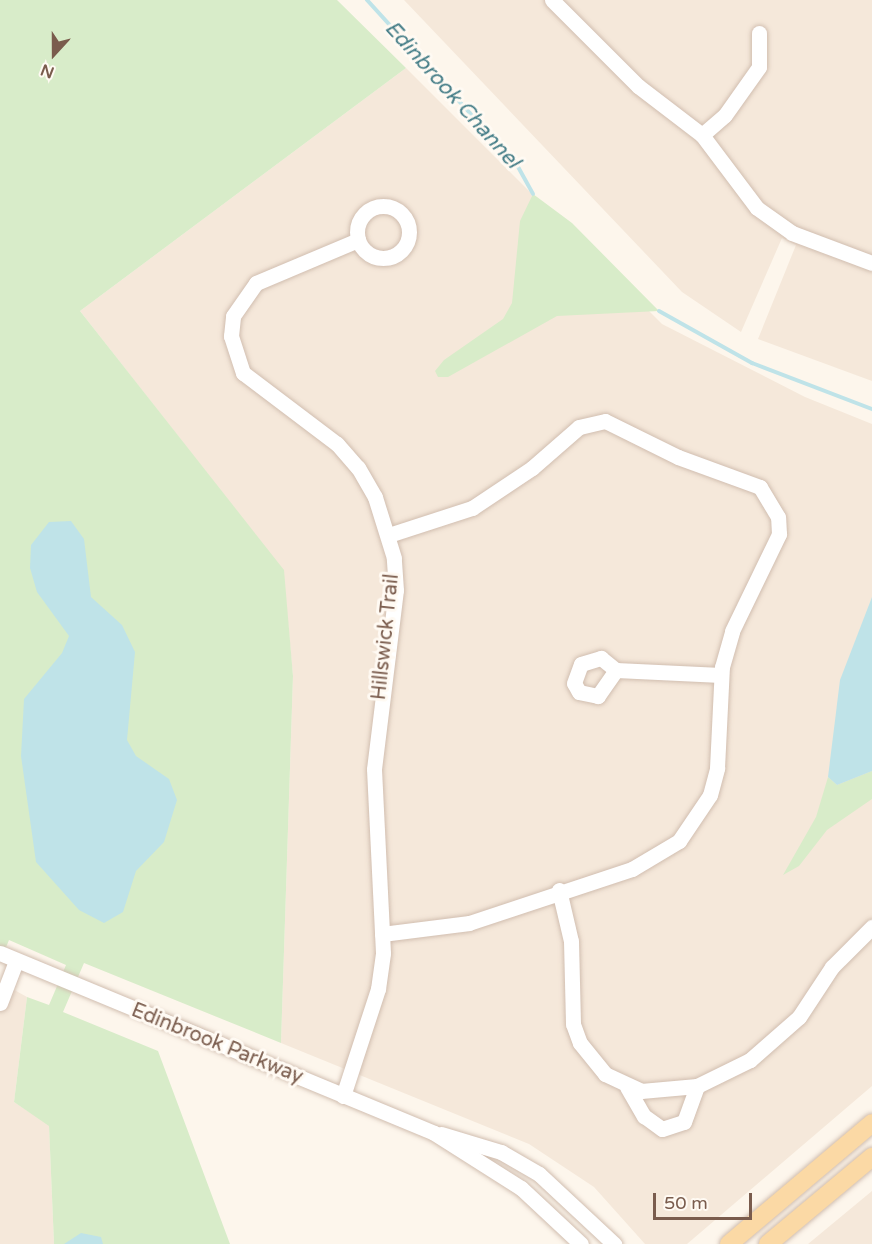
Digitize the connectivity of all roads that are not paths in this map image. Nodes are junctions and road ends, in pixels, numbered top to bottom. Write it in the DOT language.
graph roads {
  1 [pos="552,0"];
  2 [pos="759,33"];
  3 [pos="702,135"];
  4 [pos="358,240"];
  5 [pos="872,263"];
  6 [pos="389,535"];
  7 [pos="616,670"];
  8 [pos="722,675"];
  9 [pos="560,890"];
  10 [pos="872,927"];
  11 [pos="382,934"];
  12 [pos="0,953"];
  13 [pos="16,961"];
  14 [pos="0,1003"];
  15 [pos="697,1086"];
  16 [pos="627,1087"];
  17 [pos="343,1096"];
  18 [pos="872,1123"];
  19 [pos="434,1133"];
  20 [pos="872,1157"];
  21 [pos="581,1244"];
  22 [pos="614,1244"];
  23 [pos="729,1244"];
  24 [pos="768,1244"];
  1 -- 3 [label="street"];
  2 -- 3 [label="street"];
  3 -- 5 [label="street"];
  4 -- 6 [label="street, Hillswick Trail"];
  6 -- 8 [label="street"];
  6 -- 11 [label="street, Hillswick Trail"];
  7 -- 8 [label="street"];
  8 -- 9 [label="street"];
  9 -- 11 [label="street"];
  9 -- 16 [label="street"];
  10 -- 15 [label="street"];
  11 -- 17 [label="street, Hillswick Trail"];
  12 -- 13 [label="street, Edinbrook Parkway"];
  13 -- 14 [label="street"];
  13 -- 17 [label="street, Edinbrook Parkway"];
  15 -- 16 [label="street"];
  15 -- 16 [label="street"];
  17 -- 19 [label="street, Edinbrook Parkway"];
  18 -- 23 [label="main road"];
  19 -- 21 [label="street, Edinbrook Parkway"];
  19 -- 22 [label="street, Edinbrook Parkway"];
  20 -- 24 [label="main road"];
}
